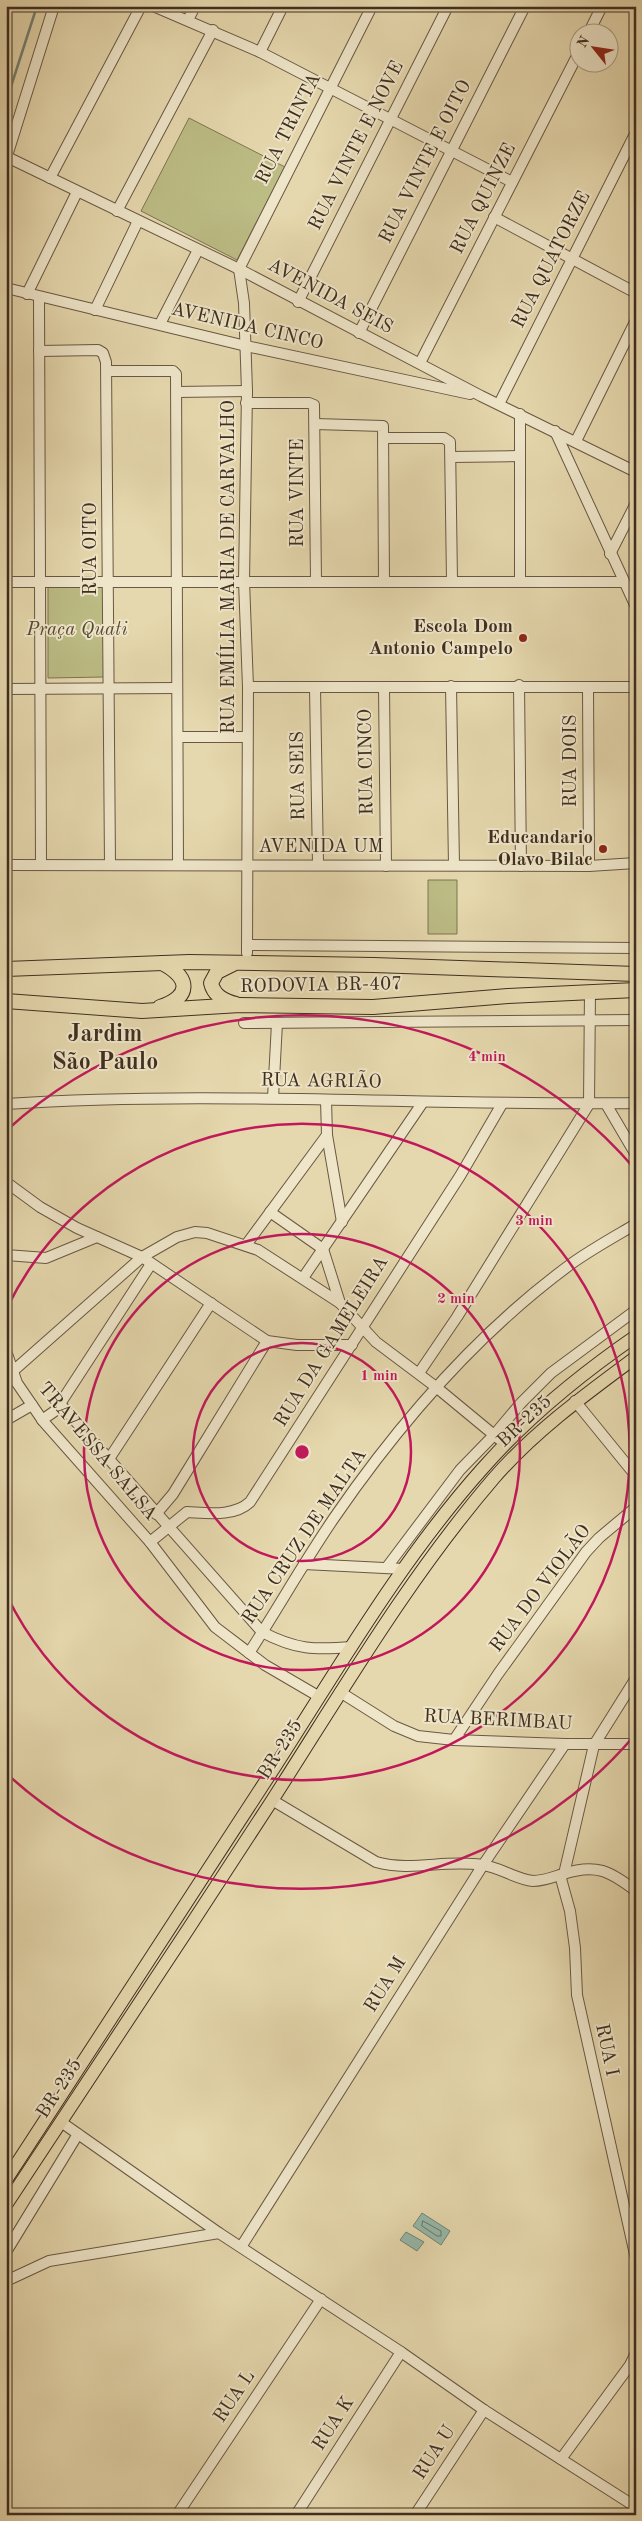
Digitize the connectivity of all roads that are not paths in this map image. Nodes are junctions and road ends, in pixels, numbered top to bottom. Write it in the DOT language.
graph roads {
  1 [pos="54,6"];
  2 [pos="141,6"];
  3 [pos="153,6"];
  4 [pos="195,6"];
  5 [pos="283,6"];
  6 [pos="372,6"];
  7 [pos="525,6"];
  8 [pos="602,6"];
  9 [pos="445,7"];
  10 [pos="188,20"];
  11 [pos="594,22"];
  12 [pos="212,30"];
  13 [pos="260,52"];
  14 [pos="570,69"];
  15 [pos="329,88"];
  16 [pos="390,119"];
  17 [pos="636,132"];
  18 [pos="452,149"];
  19 [pos="7,158"];
  20 [pos="50,178"];
  21 [pos="512,182"];
  22 [pos="77,192"];
  23 [pos="116,211"];
  24 [pos="494,217"];
  25 [pos="138,221"];
  26 [pos="198,250"];
  27 [pos="572,260"];
  28 [pos="239,269"];
  29 [pos="6,288"];
  30 [pos="636,293"];
  31 [pos="27,294"];
  32 [pos="39,297"];
  33 [pos="298,302"];
  34 [pos="95,310"];
  35 [pos="636,320"];
  36 [pos="160,324"];
  37 [pos="359,333"];
  38 [pos="246,346"];
  39 [pos="40,351"];
  40 [pos="420,363"];
  41 [pos="107,371"];
  42 [pos="246,391"];
  43 [pos="177,392"];
  44 [pos="481,396"];
  45 [pos="246,403"];
  46 [pos="500,404"];
  47 [pos="520,414"];
  48 [pos="315,424"];
  49 [pos="555,431"];
  50 [pos="384,438"];
  51 [pos="576,441"];
  52 [pos="451,456"];
  53 [pos="519,456"];
  54 [pos="636,472"];
  55 [pos="636,503"];
  56 [pos="610,554"];
  57 [pos="520,580"];
  58 [pos="244,581"];
  59 [pos="316,581"];
  60 [pos="452,581"];
  61 [pos="6,582"];
  62 [pos="40,582"];
  63 [pos="108,582"];
  64 [pos="176,582"];
  65 [pos="384,582"];
  66 [pos="624,582"];
  67 [pos="636,607"];
  68 [pos="520,685"];
  69 [pos="451,686"];
  70 [pos="588,686"];
  71 [pos="636,686"];
  72 [pos="248,687"];
  73 [pos="109,688"];
  74 [pos="177,688"];
  75 [pos="316,688"];
  76 [pos="384,688"];
  77 [pos="6,689"];
  78 [pos="40,689"];
  79 [pos="178,737"];
  80 [pos="246,737"];
  81 [pos="636,863"];
  82 [pos="178,864"];
  83 [pos="246,864"];
  84 [pos="318,864"];
  85 [pos="41,865"];
  86 [pos="110,865"];
  87 [pos="454,865"];
  88 [pos="6,866"];
  89 [pos="386,866"];
  90 [pos="521,866"];
  91 [pos="589,866"];
  92 [pos="636,948"];
  93 [pos="162,963"];
  94 [pos="234,964"];
  95 [pos="6,969"];
  96 [pos="636,974"];
  97 [pos="636,990"];
  98 [pos="590,991"];
  99 [pos="6,1001"];
  100 [pos="240,1005"];
  101 [pos="142,1011"];
  102 [pos="590,1020"];
  103 [pos="636,1020"];
  104 [pos="244,1023"];
  105 [pos="278,1023"];
  106 [pos="273,1098"];
  107 [pos="326,1100"];
  108 [pos="423,1102"];
  109 [pos="636,1103"];
  110 [pos="6,1104"];
  111 [pos="502,1104"];
  112 [pos="589,1104"];
  113 [pos="606,1104"];
  114 [pos="327,1135"];
  115 [pos="636,1155"];
  116 [pos="6,1182"];
  117 [pos="270,1212"];
  118 [pos="342,1222"];
  119 [pos="636,1224"];
  120 [pos="97,1237"];
  121 [pos="246,1245"];
  122 [pos="323,1249"];
  123 [pos="6,1255"];
  124 [pos="142,1257"];
  125 [pos="151,1264"];
  126 [pos="303,1278"];
  127 [pos="211,1303"];
  128 [pos="340,1303"];
  129 [pos="636,1310"];
  130 [pos="361,1328"];
  131 [pos="636,1336"];
  132 [pos="267,1342"];
  133 [pos="352,1345"];
  134 [pos="6,1351"];
  135 [pos="636,1357"];
  136 [pos="12,1372"];
  137 [pos="419,1373"];
  138 [pos="6,1383"];
  139 [pos="17,1383"];
  140 [pos="436,1387"];
  141 [pos="575,1401"];
  142 [pos="32,1405"];
  143 [pos="59,1408"];
  144 [pos="6,1420"];
  145 [pos="42,1420"];
  146 [pos="494,1435"];
  147 [pos="505,1444"];
  148 [pos="109,1459"];
  149 [pos="483,1468"];
  150 [pos="636,1476"];
  151 [pos="494,1477"];
  152 [pos="636,1507"];
  153 [pos="156,1514"];
  154 [pos="168,1527"];
  155 [pos="150,1542"];
  156 [pos="304,1564"];
  157 [pos="387,1567"];
  158 [pos="404,1569"];
  159 [pos="262,1632"];
  160 [pos="352,1647"];
  161 [pos="249,1652"];
  162 [pos="636,1678"];
  163 [pos="340,1692"];
  164 [pos="318,1696"];
  165 [pos="454,1740"];
  166 [pos="565,1744"];
  167 [pos="636,1744"];
  168 [pos="594,1745"];
  169 [pos="272,1800"];
  170 [pos="483,1865"];
  171 [pos="562,1874"];
  172 [pos="636,1891"];
  173 [pos="60,2122"];
  174 [pos="78,2134"];
  175 [pos="6,2180"];
  176 [pos="6,2205"];
  177 [pos="219,2233"];
  178 [pos="241,2247"];
  179 [pos="6,2252"];
  180 [pos="636,2259"];
  181 [pos="6,2281"];
  182 [pos="321,2299"];
  183 [pos="401,2352"];
  184 [pos="636,2353"];
  185 [pos="484,2410"];
  186 [pos="561,2459"];
  187 [pos="636,2507"];
  188 [pos="177,2515"];
  189 [pos="296,2515"];
  190 [pos="415,2515"];
  1 -- 19 [label="street"];
  2 -- 20 [label="street"];
  3 -- 10 [label="street"];
  4 -- 10 [label="street"];
  5 -- 13 [label="street"];
  6 -- 15 [label="street, RUA TRINTA"];
  7 -- 18 [label="street, RUA VINTE E OITO"];
  8 -- 11 [label="street"];
  9 -- 16 [label="street, RUA VINTE E NOVE"];
  10 -- 12 [label="street"];
  12 -- 13 [label="street"];
  12 -- 23 [label="street"];
  13 -- 15 [label="street"];
  14 -- 21 [label="street, RUA QUINZE"];
  15 -- 16 [label="street"];
  15 -- 28 [label="street, RUA TRINTA"];
  16 -- 18 [label="street"];
  16 -- 33 [label="street, RUA VINTE E NOVE"];
  17 -- 27 [label="street, RUA QUATORZE"];
  18 -- 21 [label="street"];
  18 -- 37 [label="street, RUA VINTE E OITO"];
  19 -- 20 [label="street, AVENIDA SEIS"];
  20 -- 22 [label="street, AVENIDA SEIS"];
  21 -- 24 [label="street, RUA QUINZE"];
  22 -- 23 [label="street, AVENIDA SEIS"];
  22 -- 31 [label="street"];
  23 -- 25 [label="street, AVENIDA SEIS"];
  24 -- 27 [label="street"];
  24 -- 40 [label="street, RUA QUINZE"];
  25 -- 26 [label="street, AVENIDA SEIS"];
  25 -- 34 [label="street"];
  26 -- 28 [label="street, AVENIDA SEIS"];
  26 -- 36 [label="street"];
  27 -- 30 [label="street"];
  27 -- 46 [label="street, RUA QUATORZE"];
  28 -- 33 [label="street, AVENIDA SEIS"];
  28 -- 38 [label="street, RUA EMÍLIA MARIA DE CARVALHO"];
  29 -- 31 [label="street, AVENIDA CINCO"];
  31 -- 32 [label="street, AVENIDA CINCO"];
  32 -- 34 [label="street, AVENIDA CINCO"];
  32 -- 39 [label="street"];
  33 -- 37 [label="street, AVENIDA SEIS"];
  34 -- 36 [label="street, AVENIDA CINCO"];
  35 -- 51 [label="street"];
  36 -- 38 [label="street, AVENIDA CINCO"];
  37 -- 40 [label="street, AVENIDA SEIS"];
  38 -- 42 [label="street, RUA EMÍLIA MARIA DE CARVALHO"];
  38 -- 44 [label="street, AVENIDA CINCO"];
  39 -- 41 [label="street, RUA OITO"];
  39 -- 62 [label="street"];
  40 -- 44 [label="street, AVENIDA SEIS"];
  41 -- 43 [label="street"];
  41 -- 63 [label="street, RUA OITO"];
  42 -- 43 [label="street"];
  42 -- 45 [label="street, RUA EMÍLIA MARIA DE CARVALHO"];
  43 -- 64 [label="street"];
  44 -- 46 [label="street, AVENIDA SEIS"];
  45 -- 48 [label="street, RUA VINTE"];
  45 -- 58 [label="street, RUA EMÍLIA MARIA DE CARVALHO"];
  46 -- 47 [label="street, AVENIDA SEIS"];
  47 -- 49 [label="street, AVENIDA SEIS"];
  47 -- 53 [label="street"];
  48 -- 50 [label="street"];
  48 -- 59 [label="street, RUA VINTE"];
  49 -- 51 [label="street, AVENIDA SEIS"];
  49 -- 56 [label="street"];
  50 -- 52 [label="street"];
  50 -- 65 [label="street"];
  51 -- 54 [label="street, AVENIDA SEIS"];
  52 -- 53 [label="street"];
  52 -- 60 [label="street"];
  53 -- 57 [label="street"];
  55 -- 56 [label="street"];
  56 -- 66 [label="street"];
  57 -- 60 [label="street"];
  57 -- 66 [label="street"];
  58 -- 59 [label="street"];
  58 -- 64 [label="street"];
  58 -- 72 [label="street, RUA EMÍLIA MARIA DE CARVALHO"];
  59 -- 65 [label="street"];
  60 -- 65 [label="street"];
  61 -- 62 [label="street"];
  62 -- 63 [label="street"];
  62 -- 78 [label="street"];
  63 -- 64 [label="street"];
  63 -- 73 [label="street, RUA OITO"];
  64 -- 74 [label="street"];
  66 -- 67 [label="street"];
  68 -- 69 [label="street"];
  68 -- 70 [label="street"];
  68 -- 90 [label="street"];
  69 -- 76 [label="street"];
  69 -- 87 [label="street"];
  70 -- 71 [label="street"];
  70 -- 91 [label="street, RUA DOIS"];
  72 -- 75 [label="street"];
  72 -- 80 [label="street, RUA EMÍLIA MARIA DE CARVALHO"];
  73 -- 74 [label="street"];
  73 -- 78 [label="street"];
  73 -- 86 [label="street, RUA OITO"];
  74 -- 79 [label="street"];
  75 -- 76 [label="street"];
  75 -- 84 [label="street, RUA SEIS"];
  76 -- 89 [label="street, RUA CINCO"];
  77 -- 78 [label="street"];
  78 -- 85 [label="street"];
  79 -- 80 [label="street"];
  79 -- 82 [label="street"];
  80 -- 83 [label="street, RUA EMÍLIA MARIA DE CARVALHO"];
  81 -- 91 [label="street, AVENIDA UM"];
  82 -- 83 [label="street, AVENIDA UM"];
  82 -- 86 [label="street, AVENIDA UM"];
  83 -- 84 [label="street, AVENIDA UM"];
  83 -- 92 [label="street, RUA EMÍLIA MARIA DE CARVALHO"];
  84 -- 89 [label="street, AVENIDA UM"];
  85 -- 86 [label="street, AVENIDA UM"];
  85 -- 88 [label="street, AVENIDA UM"];
  87 -- 89 [label="street, AVENIDA UM"];
  87 -- 90 [label="street, AVENIDA UM"];
  90 -- 91 [label="street, AVENIDA UM"];
  93 -- 94 [label="highway, RODOVIA BR-407"];
  93 -- 95 [label="highway, RODOVIA BR-407"];
  93 -- 101 [label="highway"];
  94 -- 96 [label="highway, RODOVIA BR-407"];
  94 -- 100 [label="highway"];
  97 -- 98 [label="highway, RODOVIA BR-407"];
  98 -- 100 [label="highway, RODOVIA BR-407"];
  98 -- 102 [label="street"];
  99 -- 101 [label="highway, RODOVIA BR-407"];
  100 -- 101 [label="highway, RODOVIA BR-407"];
  102 -- 103 [label="street"];
  102 -- 105 [label="street"];
  102 -- 112 [label="street"];
  104 -- 105 [label="street"];
  105 -- 106 [label="street"];
  106 -- 107 [label="street, RUA AGRIÃO"];
  106 -- 110 [label="street, RUA AGRIÃO"];
  107 -- 108 [label="street, RUA AGRIÃO"];
  107 -- 114 [label="street"];
  108 -- 111 [label="street, RUA AGRIÃO"];
  108 -- 118 [label="street"];
  109 -- 113 [label="street, RUA AGRIÃO"];
  111 -- 112 [label="street, RUA AGRIÃO"];
  111 -- 130 [label="street, RUA DA GAMELEIRA"];
  112 -- 113 [label="street, RUA AGRIÃO"];
  112 -- 137 [label="street"];
  113 -- 115 [label="street"];
  114 -- 117 [label="street"];
  114 -- 118 [label="street"];
  116 -- 120 [label="street"];
  117 -- 121 [label="street"];
  117 -- 122 [label="street"];
  118 -- 122 [label="street"];
  119 -- 140 [label="street, RUA CRUZ DE MALTA"];
  120 -- 123 [label="street"];
  120 -- 124 [label="street"];
  121 -- 124 [label="street"];
  121 -- 126 [label="street"];
  122 -- 126 [label="street"];
  122 -- 128 [label="street"];
  124 -- 125 [label="street"];
  124 -- 136 [label="street"];
  125 -- 127 [label="street"];
  125 -- 143 [label="street"];
  126 -- 128 [label="street"];
  127 -- 132 [label="street"];
  127 -- 148 [label="street"];
  128 -- 130 [label="street"];
  129 -- 146 [label="street"];
  130 -- 133 [label="street, RUA DA GAMELEIRA"];
  130 -- 137 [label="street"];
  131 -- 147 [label="main road, BR-235 / BR-235"];
  132 -- 133 [label="street"];
  132 -- 153 [label="street, TRAVESSA SALSA"];
  133 -- 154 [label="street, RUA DA GAMELEIRA"];
  134 -- 136 [label="street, TRAVESSA SALSA"];
  135 -- 141 [label="main road, BR-235 / BR-235"];
  136 -- 139 [label="street, TRAVESSA SALSA"];
  137 -- 140 [label="street"];
  138 -- 139 [label="street"];
  139 -- 142 [label="street, TRAVESSA SALSA"];
  140 -- 146 [label="street"];
  140 -- 156 [label="street, RUA CRUZ DE MALTA"];
  141 -- 150 [label="street"];
  141 -- 151 [label="main road, BR-235 / BR-235"];
  142 -- 144 [label="street"];
  142 -- 145 [label="street, TRAVESSA SALSA"];
  143 -- 145 [label="street"];
  143 -- 148 [label="street, TRAVESSA SALSA"];
  145 -- 155 [label="street, TRAVESSA SALSA"];
  146 -- 147 [label="street"];
  146 -- 157 [label="street"];
  147 -- 149 [label="main road, BR-235 / BR-235"];
  148 -- 153 [label="street, TRAVESSA SALSA"];
  149 -- 151 [label="main road"];
  149 -- 158 [label="main road, BR-235 / BR-235"];
  151 -- 163 [label="main road, BR-235 / BR-235"];
  152 -- 165 [label="street, RUA DO VIOLÃO"];
  153 -- 154 [label="street, TRAVESSA SALSA"];
  154 -- 155 [label="street, RUA DA GAMELEIRA"];
  154 -- 159 [label="street, TRAVESSA SALSA"];
  155 -- 161 [label="street, RUA CRUZ DE MALTA"];
  156 -- 157 [label="street"];
  156 -- 159 [label="street, RUA CRUZ DE MALTA"];
  157 -- 158 [label="street"];
  158 -- 160 [label="main road, BR-235 / BR-235"];
  159 -- 160 [label="street"];
  159 -- 161 [label="street, RUA CRUZ DE MALTA"];
  160 -- 164 [label="main road, BR-235 / BR-235"];
  161 -- 164 [label="street, RUA CRUZ DE MALTA"];
  162 -- 168 [label="street"];
  163 -- 165 [label="street, RUA BERIMBAU"];
  163 -- 169 [label="main road, BR-235 / BR-235"];
  164 -- 175 [label="main road, BR-235 / BR-235"];
  165 -- 166 [label="street, RUA BERIMBAU"];
  166 -- 168 [label="street, RUA BERIMBAU"];
  166 -- 170 [label="street, RUA M"];
  167 -- 168 [label="street, RUA BERIMBAU"];
  168 -- 171 [label="street"];
  169 -- 170 [label="street"];
  169 -- 173 [label="main road, BR-235 / BR-235"];
  170 -- 171 [label="street"];
  170 -- 178 [label="street, RUA M"];
  171 -- 172 [label="street"];
  171 -- 180 [label="street, RUA I"];
  173 -- 174 [label="street"];
  173 -- 176 [label="main road, BR-235 / BR-235"];
  174 -- 177 [label="street"];
  174 -- 179 [label="street"];
  177 -- 178 [label="street"];
  177 -- 181 [label="street"];
  178 -- 182 [label="street"];
  182 -- 183 [label="street"];
  182 -- 188 [label="street, RUA L"];
  183 -- 185 [label="street"];
  183 -- 189 [label="street, RUA K"];
  184 -- 186 [label="street"];
  185 -- 186 [label="street"];
  185 -- 190 [label="street, RUA U"];
  186 -- 187 [label="street"];
}
